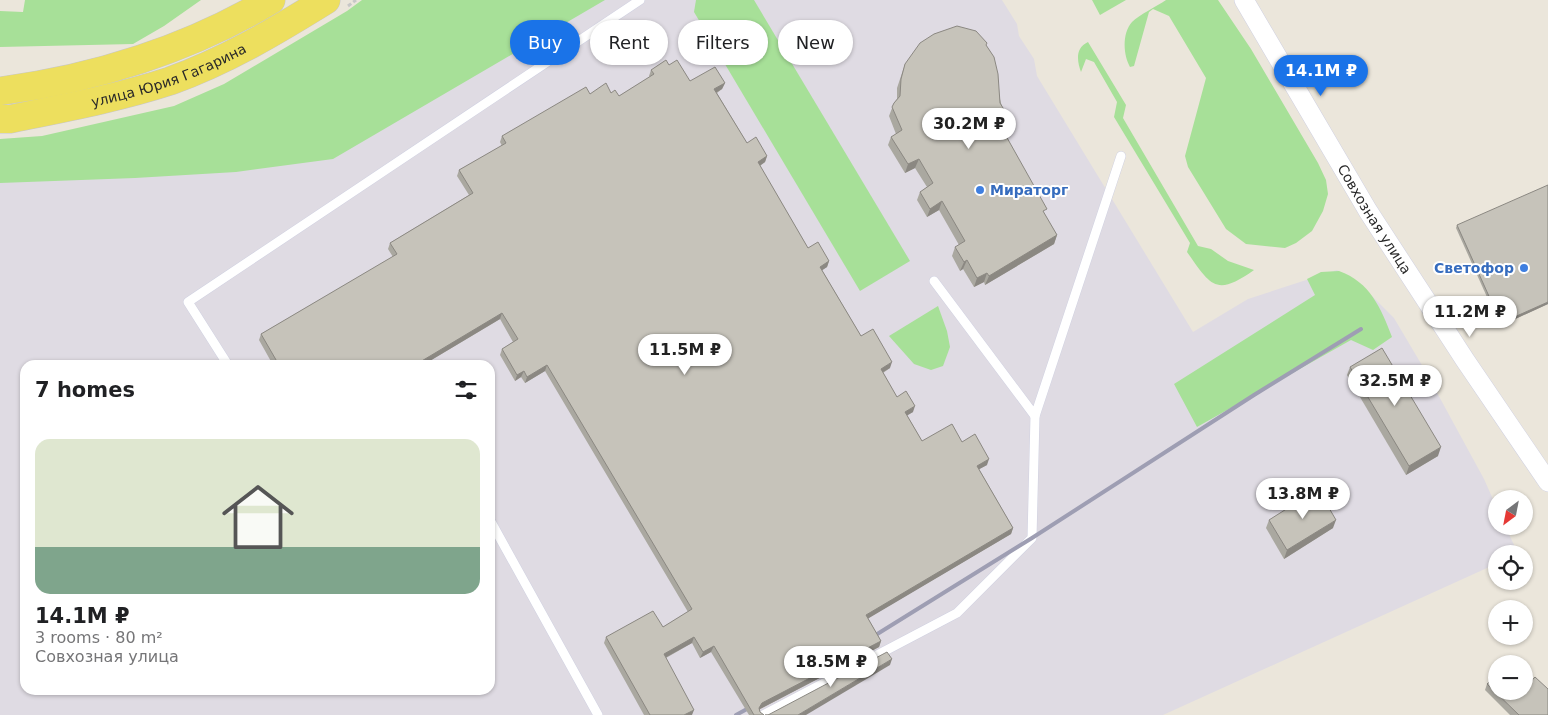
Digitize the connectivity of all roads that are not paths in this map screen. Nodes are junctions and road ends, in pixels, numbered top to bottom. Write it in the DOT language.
graph roads {
  1 [pos="270,0"];
  2 [pos="326,0"];
  3 [pos="640,0"];
  4 [pos="1244,0"];
  5 [pos="0,90"];
  6 [pos="0,119"];
  7 [pos="1121,156"];
  8 [pos="934,281"];
  9 [pos="225,360"];
  10 [pos="1035,416"];
  11 [pos="1548,482"];
  12 [pos="495,529"];
  13 [pos="598,715"];
  14 [pos="763,715"];
  1 -- 5 [label="main road, улица Юрия Гагарина"];
  2 -- 6 [label="main road, улица Юрия Гагарина"];
  3 -- 9 [label="lane"];
  4 -- 11 [label="street, Совхозная улица"];
  7 -- 10 [label="lane"];
  8 -- 10 [label="lane"];
  10 -- 14 [label="lane"];
  12 -- 13 [label="lane"];
}
